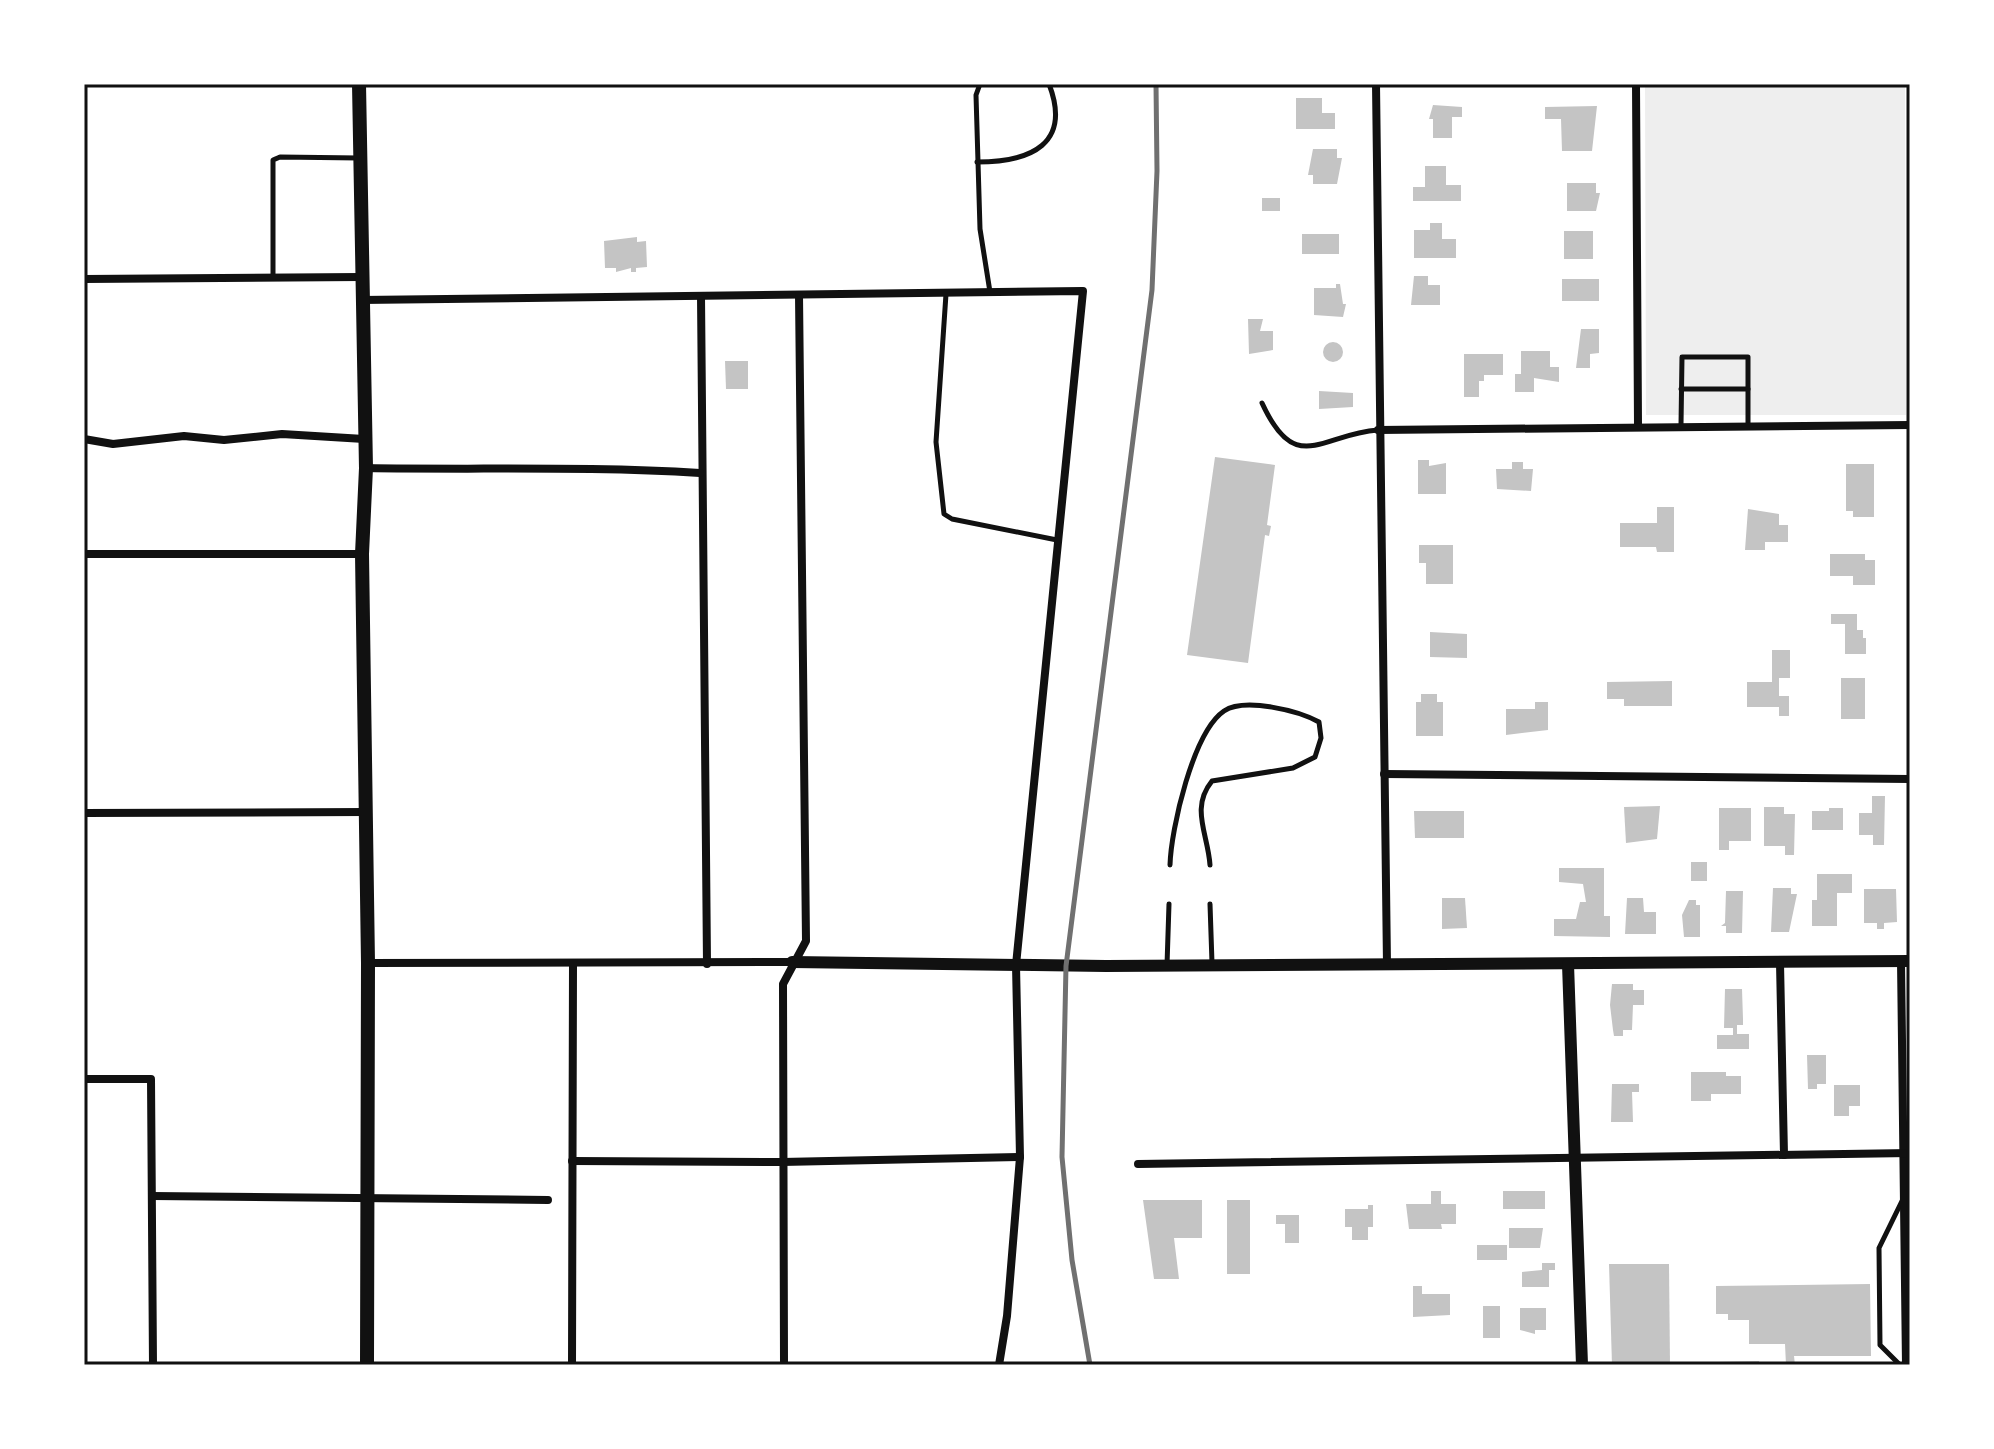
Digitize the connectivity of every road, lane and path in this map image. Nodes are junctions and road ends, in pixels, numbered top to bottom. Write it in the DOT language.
graph roads {
  1 [pos="359,84"];
  2 [pos="980,84"];
  3 [pos="1049,84"];
  4 [pos="1376,84"];
  5 [pos="1636,84"];
  6 [pos="360,158"];
  7 [pos="977,162"];
  8 [pos="361,277"];
  9 [pos="84,279"];
  10 [pos="273,279"];
  11 [pos="946,292"];
  12 [pos="990,292"];
  13 [pos="799,295"];
  14 [pos="701,296"];
  15 [pos="361,300"];
  16 [pos="1681,389"];
  17 [pos="1748,389"];
  18 [pos="1262,403"];
  19 [pos="1638,425"];
  20 [pos="1681,425"];
  21 [pos="1748,425"];
  22 [pos="1910,425"];
  23 [pos="1378,430"];
  24 [pos="84,439"];
  25 [pos="364,439"];
  26 [pos="366,468"];
  27 [pos="700,473"];
  28 [pos="1058,540"];
  29 [pos="84,554"];
  30 [pos="362,554"];
  31 [pos="1384,774"];
  32 [pos="1910,779"];
  33 [pos="366,812"];
  34 [pos="84,813"];
  35 [pos="1170,865"];
  36 [pos="1210,865"];
  37 [pos="1169,904"];
  38 [pos="1210,904"];
  39 [pos="1906,961"];
  40 [pos="792,962"];
  41 [pos="368,963"];
  42 [pos="573,963"];
  43 [pos="1780,963"];
  44 [pos="707,964"];
  45 [pos="1568,964"];
  46 [pos="1016,965"];
  47 [pos="1387,965"];
  48 [pos="1167,966"];
  49 [pos="1212,966"];
  50 [pos="84,1079"];
  51 [pos="1906,1153"];
  52 [pos="1784,1155"];
  53 [pos="1020,1157"];
  54 [pos="1574,1159"];
  55 [pos="572,1161"];
  56 [pos="782,1162"];
  57 [pos="1138,1164"];
  58 [pos="152,1196"];
  59 [pos="369,1197"];
  60 [pos="548,1200"];
  61 [pos="1902,1200"];
  62 [pos="153,1365"];
  63 [pos="367,1365"];
  64 [pos="572,1365"];
  65 [pos="784,1365"];
  66 [pos="999,1365"];
  67 [pos="1582,1365"];
  68 [pos="1903,1365"];
  1 -- 6 [label="main road"];
  2 -- 7 [label="lane"];
  3 -- 7 [label="lane"];
  4 -- 23 [label="street"];
  5 -- 19 [label="street"];
  6 -- 8 [label="main road"];
  6 -- 10 [label="lane"];
  7 -- 12 [label="lane"];
  8 -- 10 [label="street"];
  8 -- 15 [label="main road"];
  9 -- 10 [label="street"];
  11 -- 12 [label="street"];
  11 -- 13 [label="street"];
  11 -- 28 [label="lane"];
  12 -- 28 [label="street"];
  13 -- 14 [label="street"];
  13 -- 40 [label="street"];
  14 -- 15 [label="street"];
  14 -- 27 [label="street"];
  15 -- 25 [label="main road"];
  16 -- 17 [label="lane"];
  16 -- 17 [label="lane"];
  16 -- 20 [label="lane"];
  17 -- 21 [label="lane"];
  18 -- 23 [label="lane"];
  19 -- 20 [label="street"];
  19 -- 23 [label="street"];
  20 -- 21 [label="street"];
  21 -- 22 [label="street"];
  23 -- 31 [label="street"];
  24 -- 25 [label="street"];
  25 -- 26 [label="main road"];
  26 -- 27 [label="street"];
  26 -- 30 [label="main road"];
  27 -- 44 [label="street"];
  28 -- 46 [label="street"];
  29 -- 30 [label="street"];
  30 -- 33 [label="main road"];
  31 -- 32 [label="street"];
  31 -- 47 [label="street"];
  33 -- 34 [label="street"];
  33 -- 41 [label="main road"];
  35 -- 36 [label="lane"];
  37 -- 48 [label="lane"];
  38 -- 49 [label="lane"];
  39 -- 43 [label="street"];
  39 -- 51 [label="street"];
  40 -- 44 [label="street"];
  40 -- 46 [label="street"];
  40 -- 56 [label="street"];
  41 -- 42 [label="street"];
  41 -- 59 [label="main road"];
  42 -- 44 [label="street"];
  42 -- 55 [label="street"];
  43 -- 45 [label="street"];
  43 -- 52 [label="street"];
  45 -- 47 [label="street"];
  45 -- 54 [label="street"];
  46 -- 48 [label="street"];
  46 -- 53 [label="street"];
  47 -- 49 [label="street"];
  48 -- 49 [label="street"];
  50 -- 58 [label="street"];
  51 -- 52 [label="street"];
  51 -- 61 [label="street"];
  52 -- 54 [label="street"];
  53 -- 56 [label="street"];
  53 -- 66 [label="street"];
  54 -- 57 [label="street"];
  54 -- 67 [label="street"];
  55 -- 56 [label="street"];
  55 -- 64 [label="street"];
  56 -- 65 [label="street"];
  58 -- 59 [label="street"];
  58 -- 62 [label="street"];
  59 -- 60 [label="street"];
  59 -- 63 [label="main road"];
  61 -- 68 [label="street"];
  61 -- 68 [label="lane"];
}
